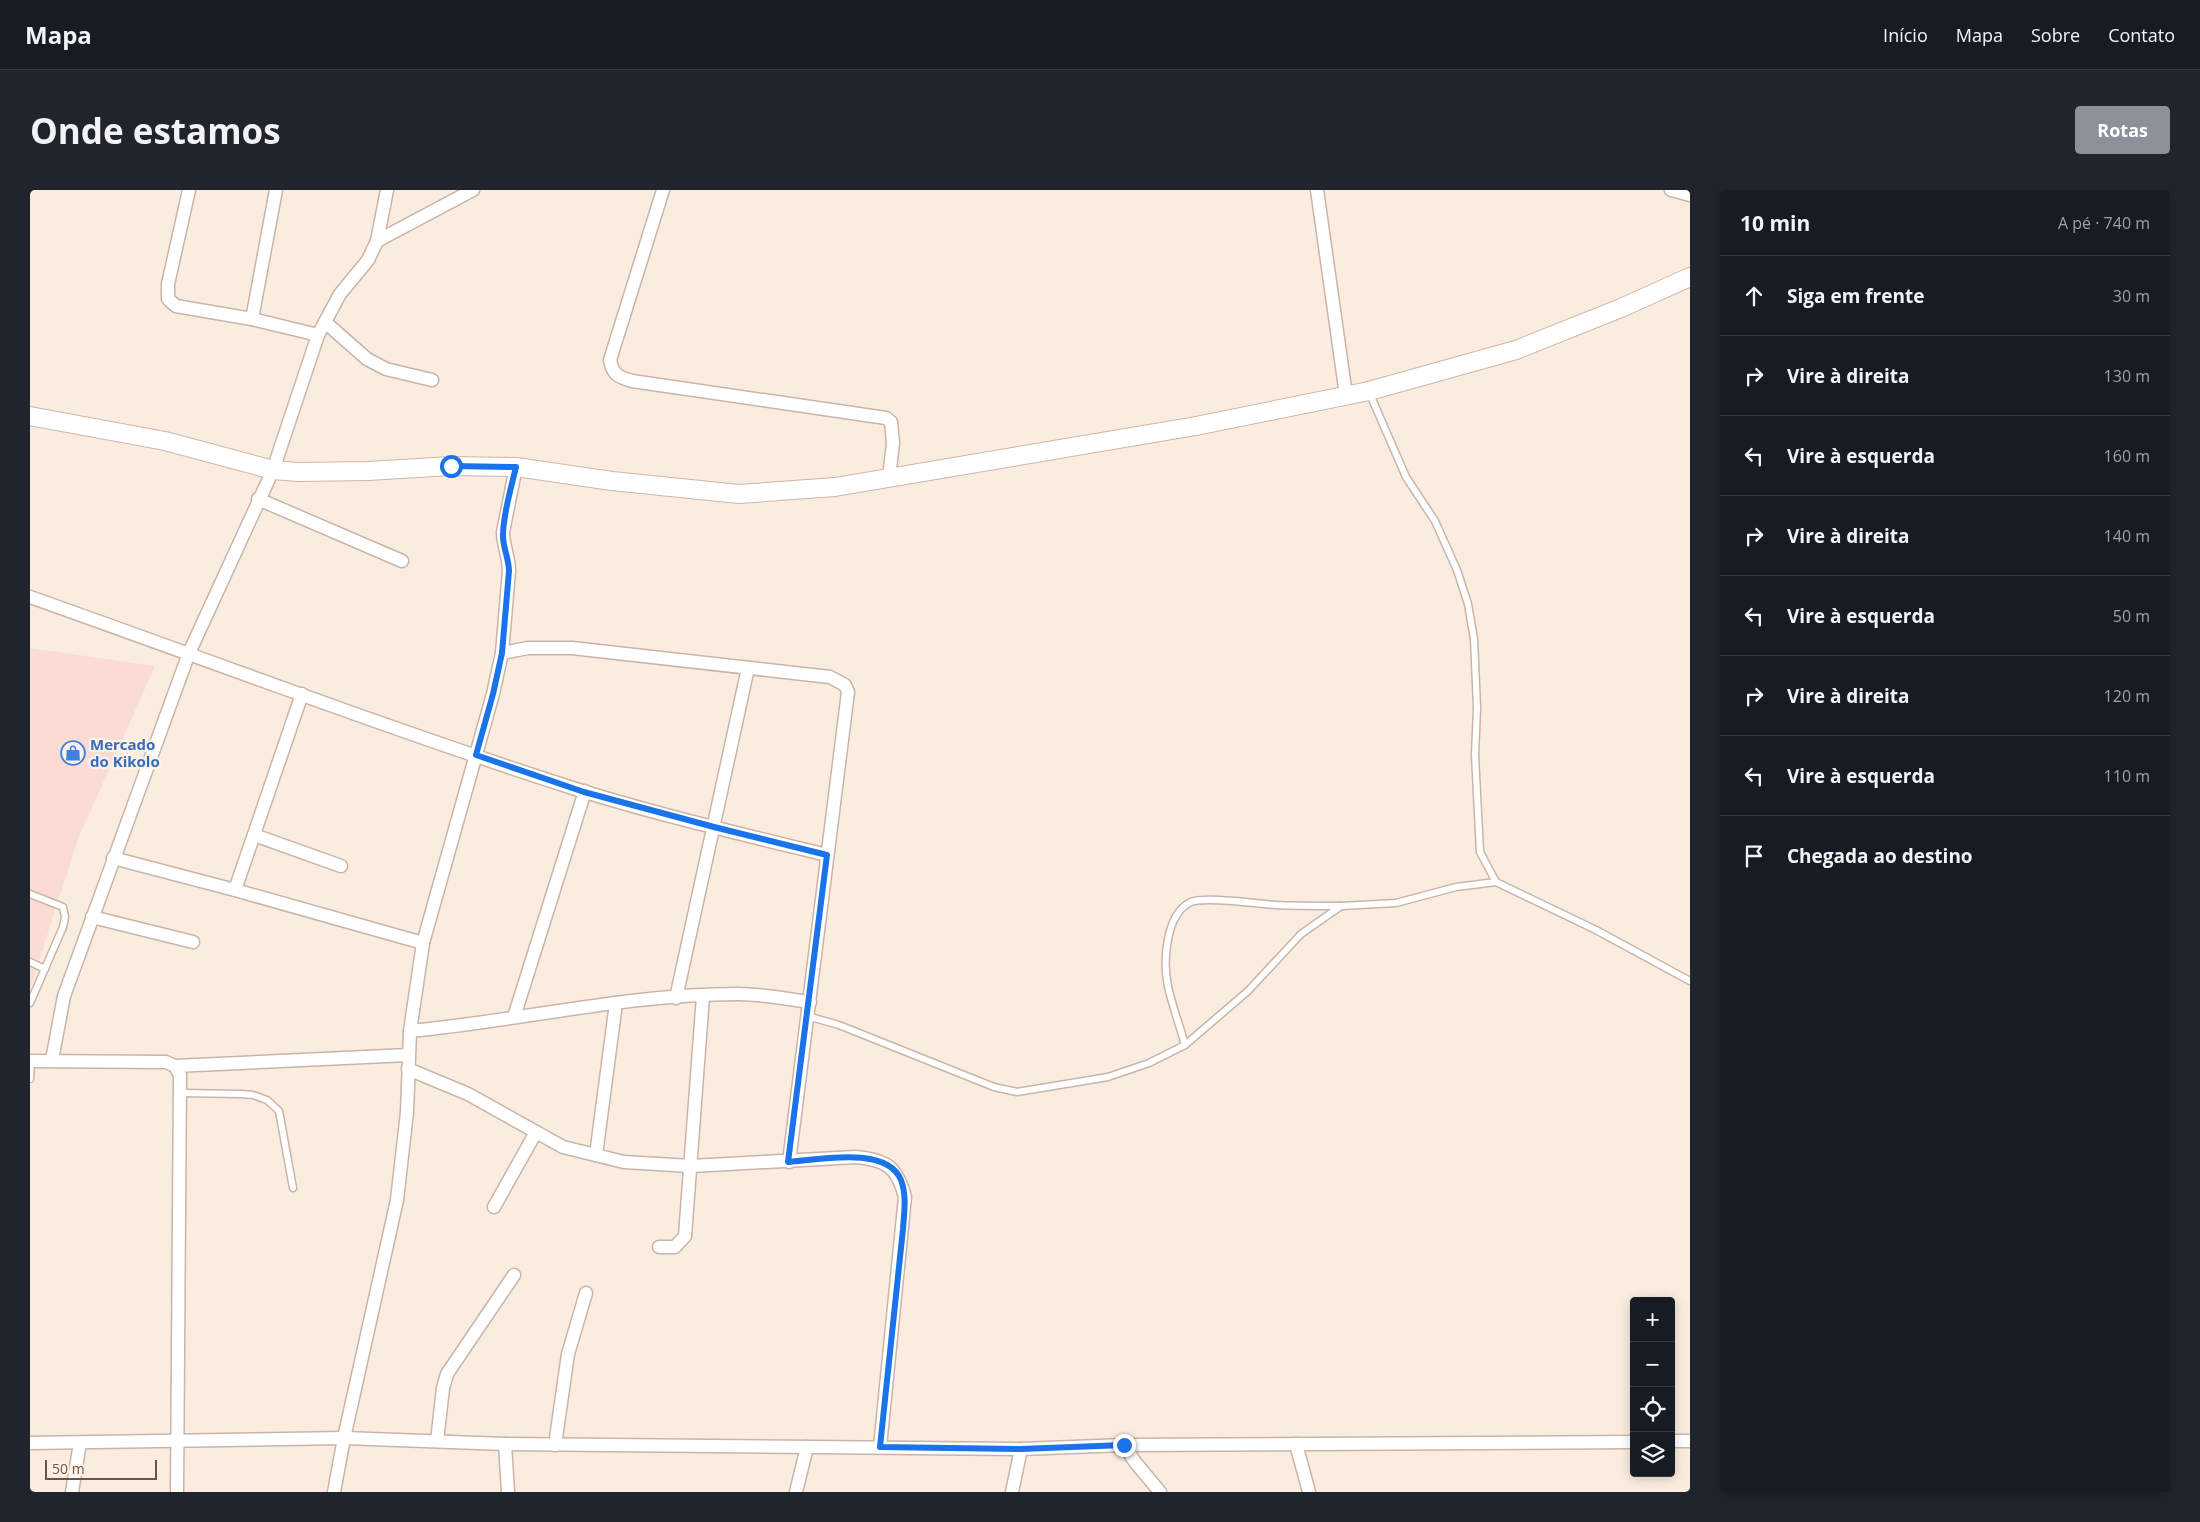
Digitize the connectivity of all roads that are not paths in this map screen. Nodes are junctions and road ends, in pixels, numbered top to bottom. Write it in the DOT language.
graph roads {
  1 [pos="189,190"];
  2 [pos="276,190"];
  3 [pos="387,190"];
  4 [pos="473,190"];
  5 [pos="663,190"];
  6 [pos="1317,190"];
  7 [pos="1671,190"];
  8 [pos="1690,195"];
  9 [pos="377,241"];
  10 [pos="1690,277"];
  11 [pos="252,319"];
  12 [pos="325,322"];
  13 [pos="318,335"];
  14 [pos="432,380"];
  15 [pos="1369,391"];
  16 [pos="1346,395"];
  17 [pos="30,416"];
  18 [pos="516,467"];
  19 [pos="273,470"];
  20 [pos="889,477"];
  21 [pos="258,499"];
  22 [pos="402,561"];
  23 [pos="30,597"];
  24 [pos="189,653"];
  25 [pos="502,653"];
  26 [pos="748,668"];
  27 [pos="302,694"];
  28 [pos="476,755"];
  29 [pos="584,792"];
  30 [pos="714,827"];
  31 [pos="254,835"];
  32 [pos="827,855"];
  33 [pos="114,858"];
  34 [pos="341,866"];
  35 [pos="1496,882"];
  36 [pos="236,890"];
  37 [pos="30,894"];
  38 [pos="1340,906"];
  39 [pos="92,917"];
  40 [pos="193,942"];
  41 [pos="423,943"];
  42 [pos="30,962"];
  43 [pos="45,969"];
  44 [pos="1690,981"];
  45 [pos="703,996"];
  46 [pos="676,998"];
  47 [pos="810,1002"];
  48 [pos="30,1003"];
  49 [pos="616,1003"];
  50 [pos="807,1016"];
  51 [pos="514,1017"];
  52 [pos="410,1031"];
  53 [pos="1185,1045"];
  54 [pos="408,1056"];
  55 [pos="52,1060"];
  56 [pos="31,1061"];
  57 [pos="175,1066"];
  58 [pos="408,1069"];
  59 [pos="30,1078"];
  60 [pos="180,1094"];
  61 [pos="536,1132"];
  62 [pos="596,1156"];
  63 [pos="788,1162"];
  64 [pos="690,1166"];
  65 [pos="293,1188"];
  66 [pos="494,1207"];
  67 [pos="659,1247"];
  68 [pos="514,1276"];
  69 [pos="586,1293"];
  70 [pos="344,1438"];
  71 [pos="179,1440"];
  72 [pos="437,1441"];
  73 [pos="1690,1441"];
  74 [pos="1630,1442"];
  75 [pos="1675,1442"];
  76 [pos="30,1443"];
  77 [pos="80,1443"];
  78 [pos="505,1444"];
  79 [pos="1296,1444"];
  80 [pos="556,1445"];
  81 [pos="1124,1445"];
  82 [pos="807,1447"];
  83 [pos="880,1447"];
  84 [pos="1021,1449"];
  85 [pos="72,1492"];
  86 [pos="177,1492"];
  87 [pos="334,1492"];
  88 [pos="508,1492"];
  89 [pos="796,1492"];
  90 [pos="1012,1492"];
  91 [pos="1160,1492"];
  92 [pos="1309,1492"];
  1 -- 11 [label="street"];
  2 -- 11 [label="street"];
  3 -- 9 [label="street"];
  4 -- 9 [label="street"];
  5 -- 20 [label="street"];
  6 -- 16 [label="street"];
  7 -- 8 [label="street"];
  9 -- 12 [label="street"];
  10 -- 15 [label="street"];
  11 -- 13 [label="street"];
  12 -- 13 [label="street"];
  12 -- 14 [label="street"];
  13 -- 19 [label="street"];
  15 -- 16 [label="street"];
  15 -- 35 [label="lane"];
  16 -- 20 [label="street"];
  17 -- 19 [label="street"];
  18 -- 19 [label="street"];
  18 -- 20 [label="street"];
  18 -- 25 [label="street"];
  19 -- 21 [label="street"];
  21 -- 22 [label="street"];
  21 -- 24 [label="street"];
  23 -- 24 [label="street"];
  24 -- 27 [label="street"];
  24 -- 33 [label="street"];
  25 -- 26 [label="street"];
  25 -- 28 [label="street"];
  26 -- 30 [label="street"];
  26 -- 32 [label="street"];
  27 -- 28 [label="street"];
  27 -- 31 [label="street"];
  28 -- 29 [label="street"];
  28 -- 41 [label="street"];
  29 -- 30 [label="street"];
  29 -- 51 [label="street"];
  30 -- 32 [label="street"];
  30 -- 46 [label="street"];
  31 -- 34 [label="street"];
  31 -- 36 [label="street"];
  32 -- 47 [label="street"];
  33 -- 36 [label="street"];
  33 -- 39 [label="street"];
  35 -- 38 [label="lane"];
  35 -- 44 [label="lane"];
  36 -- 41 [label="street"];
  37 -- 43 [label="lane"];
  38 -- 53 [label="lane"];
  38 -- 53 [label="lane"];
  39 -- 40 [label="street"];
  39 -- 55 [label="street"];
  41 -- 52 [label="street"];
  42 -- 43 [label="lane"];
  43 -- 48 [label="lane"];
  45 -- 46 [label="street"];
  45 -- 47 [label="street"];
  45 -- 64 [label="street"];
  46 -- 49 [label="street"];
  47 -- 50 [label="street"];
  49 -- 51 [label="street"];
  49 -- 62 [label="street"];
  50 -- 53 [label="lane"];
  50 -- 63 [label="street"];
  51 -- 52 [label="street"];
  52 -- 54 [label="street"];
  54 -- 57 [label="street"];
  54 -- 58 [label="street"];
  55 -- 56 [label="street"];
  55 -- 57 [label="street"];
  56 -- 59 [label="lane"];
  57 -- 60 [label="street"];
  58 -- 61 [label="street"];
  58 -- 70 [label="street"];
  60 -- 65 [label="lane"];
  60 -- 71 [label="street"];
  61 -- 62 [label="street"];
  61 -- 66 [label="street"];
  62 -- 64 [label="street"];
  63 -- 64 [label="street"];
  63 -- 83 [label="street"];
  64 -- 67 [label="street"];
  68 -- 72 [label="street"];
  69 -- 80 [label="street"];
  70 -- 71 [label="street"];
  70 -- 72 [label="street"];
  70 -- 87 [label="street"];
  71 -- 77 [label="street"];
  71 -- 86 [label="street"];
  72 -- 78 [label="street"];
  73 -- 75 [label="street"];
  74 -- 79 [label="street"];
  76 -- 77 [label="street"];
  77 -- 85 [label="street"];
  78 -- 80 [label="street"];
  78 -- 88 [label="street"];
  79 -- 81 [label="street"];
  79 -- 92 [label="street"];
  80 -- 82 [label="street"];
  81 -- 84 [label="street"];
  81 -- 91 [label="street"];
  82 -- 83 [label="street"];
  82 -- 89 [label="street"];
  83 -- 84 [label="street"];
  84 -- 90 [label="street"];
}
